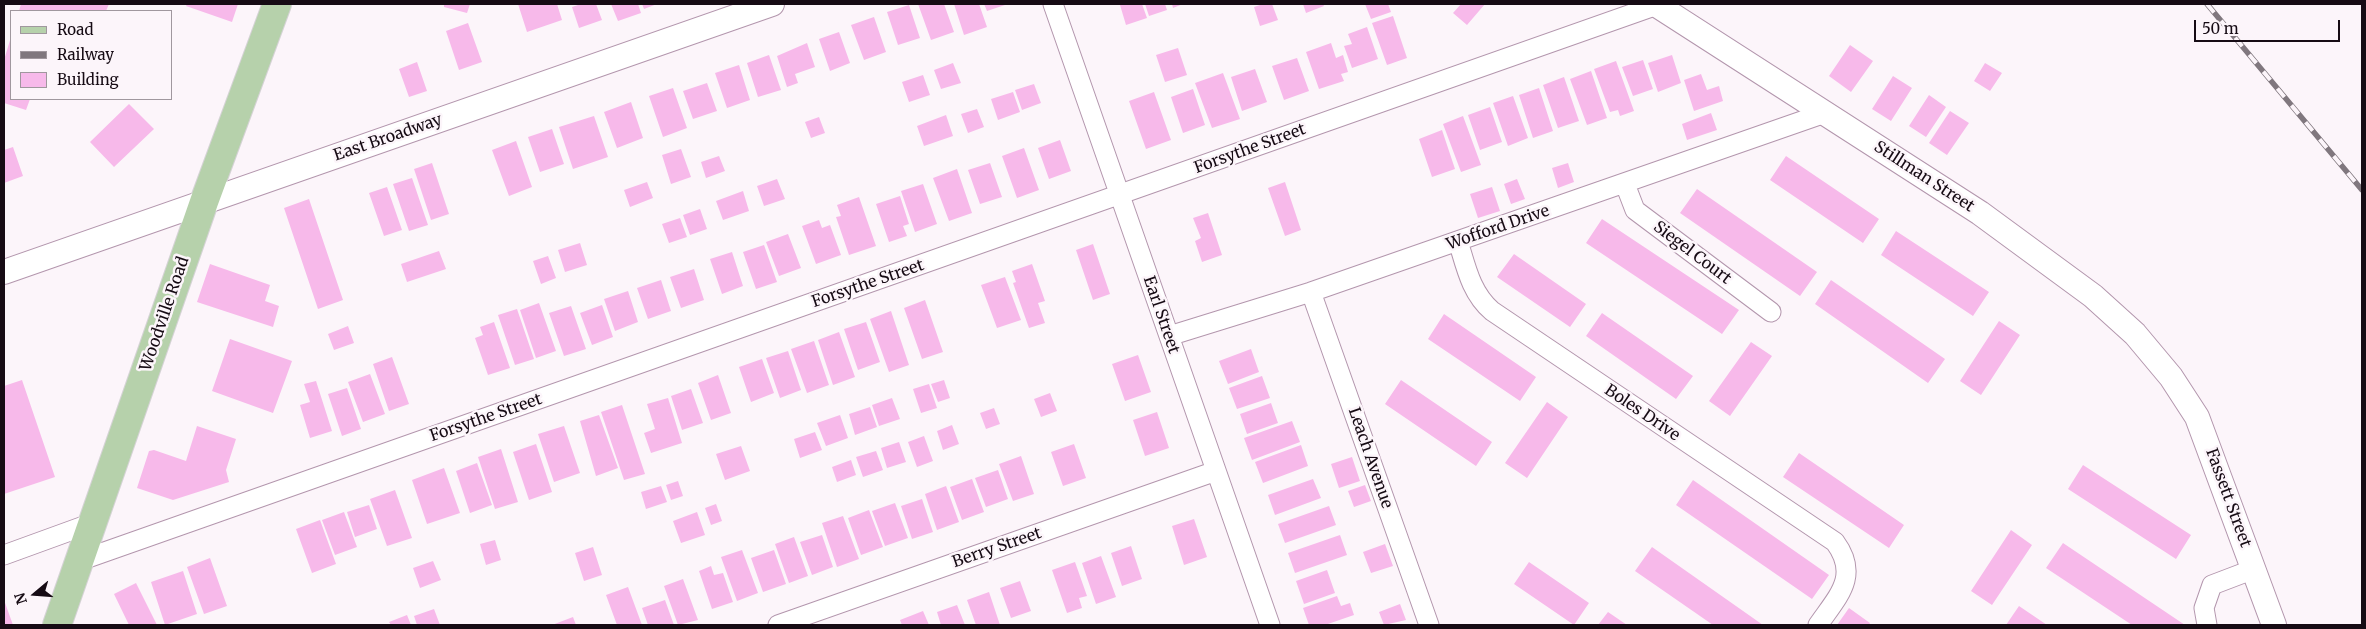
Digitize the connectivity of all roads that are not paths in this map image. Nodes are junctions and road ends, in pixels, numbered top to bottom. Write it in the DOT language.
graph roads {
  1 [pos="277,4"];
  2 [pos="1053,4"];
  3 [pos="1656,4"];
  4 [pos="760,6"];
  5 [pos="1825,113"];
  6 [pos="1624,184"];
  7 [pos="1119,196"];
  8 [pos="204,202"];
  9 [pos="1458,241"];
  10 [pos="4,272"];
  11 [pos="1311,292"];
  12 [pos="1772,312"];
  13 [pos="1169,336"];
  14 [pos="2171,377"];
  15 [pos="1216,471"];
  16 [pos="92,524"];
  17 [pos="4,555"];
  18 [pos="79,561"];
  19 [pos="2254,569"];
  20 [pos="57,625"];
  21 [pos="778,625"];
  22 [pos="1270,625"];
  23 [pos="1429,625"];
  24 [pos="1818,625"];
  25 [pos="2207,625"];
  26 [pos="2274,625"];
  1 -- 8 [label="main road, Woodville Road"];
  2 -- 7 [label="street, Earl Street"];
  3 -- 5 [label="street, Stillman Street"];
  3 -- 7 [label="street, Forsythe Street"];
  4 -- 8 [label="street, East Broadway"];
  5 -- 6 [label="street, Wofford Drive"];
  5 -- 14 [label="street, Stillman Street"];
  6 -- 9 [label="street, Wofford Drive"];
  6 -- 12 [label="street, Siegel Court"];
  7 -- 13 [label="street, Earl Street"];
  7 -- 18 [label="street, Forsythe Street"];
  8 -- 10 [label="street, East Broadway"];
  8 -- 16 [label="main road, Woodville Road"];
  9 -- 11 [label="street, Wofford Drive"];
  9 -- 24 [label="street, Boles Drive"];
  11 -- 13 [label="street, Wofford Drive"];
  11 -- 23 [label="street, Leach Avenue"];
  13 -- 15 [label="street, Earl Street"];
  14 -- 19 [label="street, Fassett Street"];
  15 -- 21 [label="street, Berry Street"];
  15 -- 22 [label="street, Earl Street"];
  16 -- 17 [label="street"];
  16 -- 18 [label="main road, Woodville Road"];
  18 -- 20 [label="main road, Woodville Road"];
  19 -- 25 [label="street"];
  19 -- 26 [label="street, Fassett Street"];
}
